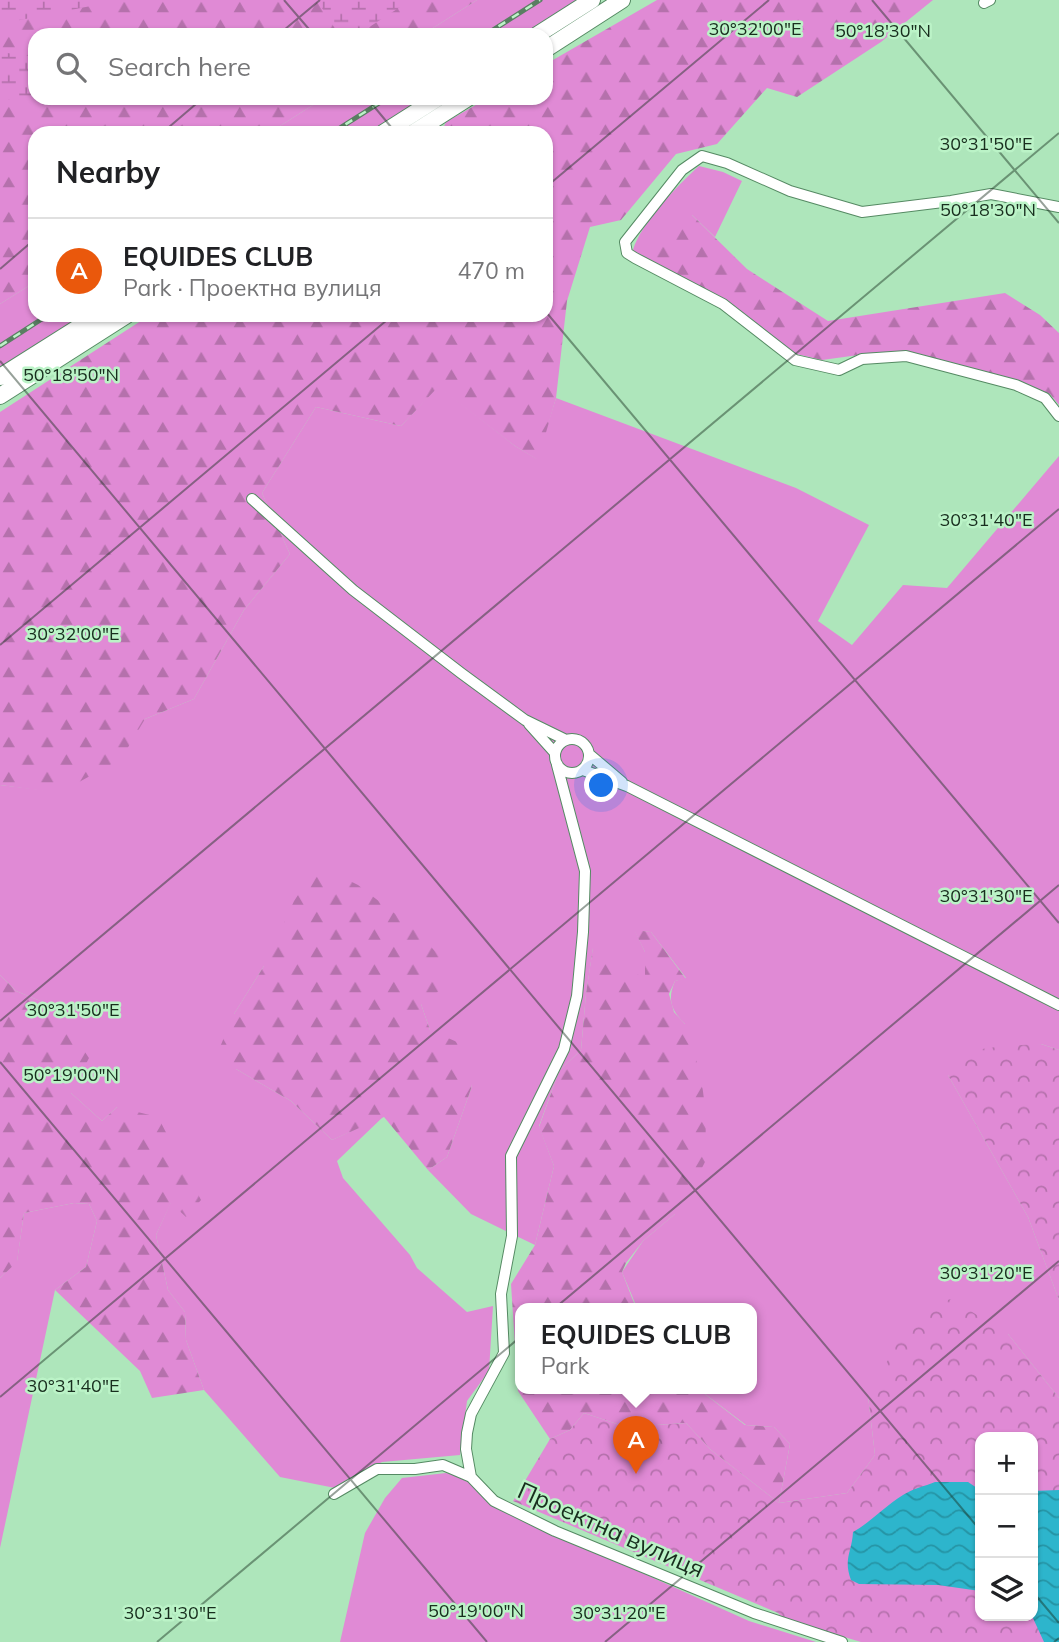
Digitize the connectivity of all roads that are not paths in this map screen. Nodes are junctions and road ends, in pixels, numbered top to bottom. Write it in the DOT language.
graph roads {
  1 [pos="592,0"];
  2 [pos="622,0"];
  3 [pos="548,28"];
  4 [pos="553,44"];
  5 [pos="427,105"];
  6 [pos="457,105"];
  7 [pos="394,126"];
  8 [pos="424,126"];
  9 [pos="1059,207"];
  10 [pos="87,322"];
  11 [pos="116,322"];
  12 [pos="0,377"];
  13 [pos="0,396"];
  14 [pos="1059,416"];
  15 [pos="252,499"];
  16 [pos="525,720"];
  17 [pos="566,740"];
  18 [pos="589,754"];
  19 [pos="556,759"];
  20 [pos="581,771"];
  21 [pos="627,786"];
  22 [pos="566,801"];
  23 [pos="1059,1005"];
  24 [pos="471,1477"];
  25 [pos="334,1494"];
  26 [pos="842,1642"];
  1 -- 3 [label="main road"];
  2 -- 4 [label="main road"];
  5 -- 7 [label="main road"];
  6 -- 8 [label="main road"];
  9 -- 14 [label="street"];
  10 -- 12 [label="main road"];
  11 -- 13 [label="main road"];
  15 -- 16 [label="street"];
  16 -- 17 [label="street"];
  16 -- 19 [label="street"];
  17 -- 18 [label="street"];
  17 -- 19 [label="street"];
  18 -- 20 [label="street"];
  18 -- 21 [label="street"];
  19 -- 20 [label="street"];
  19 -- 22 [label="street"];
  20 -- 21 [label="street"];
  20 -- 22 [label="street"];
  21 -- 23 [label="street"];
  22 -- 24 [label="street"];
  24 -- 25 [label="street, Проектна вулиця"];
  24 -- 26 [label="street, Проектна вулиця"];
}
